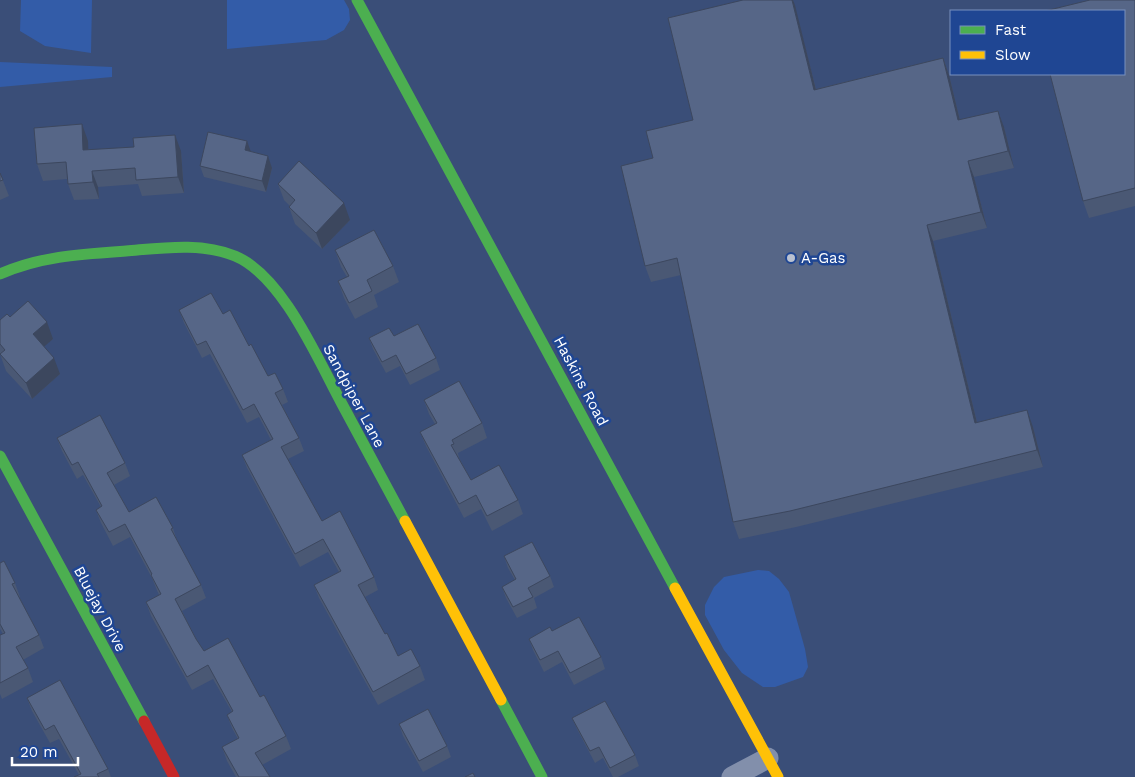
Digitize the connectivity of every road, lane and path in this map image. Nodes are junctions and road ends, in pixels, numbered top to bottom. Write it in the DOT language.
graph roads {
  1 [pos="357,0"];
  2 [pos="0,274"];
  3 [pos="0,456"];
  4 [pos="768,758"];
  5 [pos="174,777"];
  6 [pos="542,777"];
  7 [pos="732,777"];
  8 [pos="778,777"];
  1 -- 4 [label="street, Haskins Road"];
  2 -- 6 [label="street, Sandpiper Lane"];
  3 -- 5 [label="street, Bluejay Drive"];
  4 -- 7 [label="street"];
  4 -- 8 [label="street, Haskins Road"];
}
